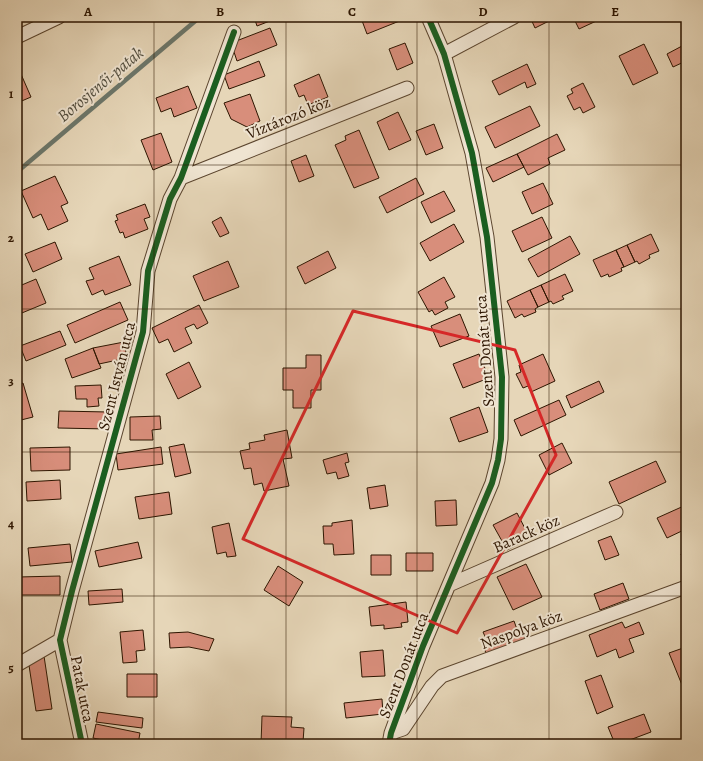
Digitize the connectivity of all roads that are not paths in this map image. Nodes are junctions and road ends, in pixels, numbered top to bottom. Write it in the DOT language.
graph roads {
  1 [pos="59,17"];
  2 [pos="428,17"];
  3 [pos="514,17"];
  4 [pos="234,32"];
  5 [pos="17,37"];
  6 [pos="444,54"];
  7 [pos="407,88"];
  8 [pos="181,178"];
  9 [pos="616,512"];
  10 [pos="449,585"];
  11 [pos="686,587"];
  12 [pos="60,640"];
  13 [pos="17,665"];
  14 [pos="390,738"];
  15 [pos="82,744"];
  1 -- 5 [label="street"];
  2 -- 6 [label="street, Szent Donát utca"];
  3 -- 6 [label="street"];
  4 -- 8 [label="street, Szent István utca"];
  6 -- 10 [label="street, Szent Donát utca"];
  7 -- 8 [label="street, Víztározó köz"];
  8 -- 12 [label="street, Szent István utca"];
  9 -- 10 [label="street, Barack köz"];
  10 -- 14 [label="street, Szent Donát utca"];
  11 -- 14 [label="street, Naspolya köz"];
  12 -- 13 [label="street"];
  12 -- 15 [label="street, Patak utca"];
}
